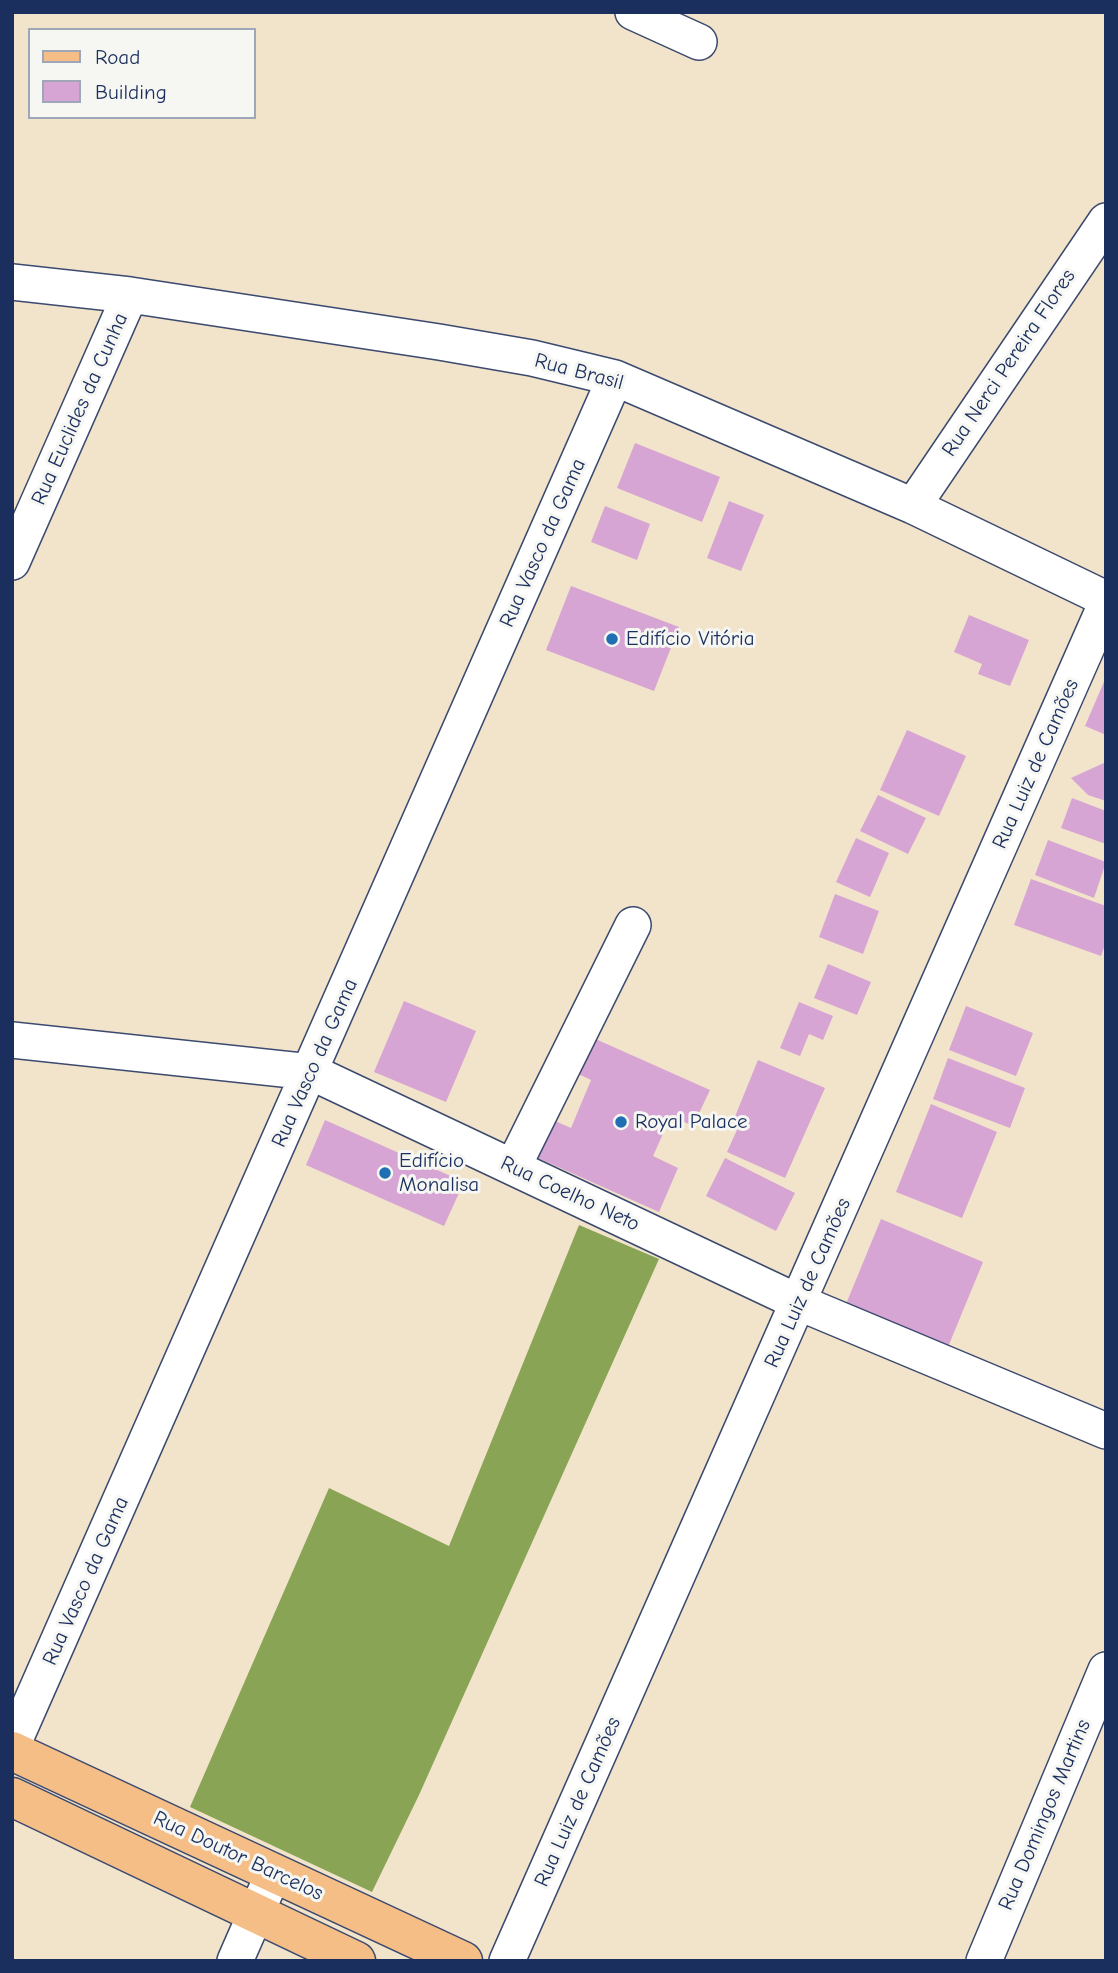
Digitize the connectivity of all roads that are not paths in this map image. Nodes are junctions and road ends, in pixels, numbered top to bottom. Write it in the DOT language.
graph roads {
  1 [pos="633,12"];
  2 [pos="699,41"];
  3 [pos="1106,221"];
  4 [pos="12,282"];
  5 [pos="130,295"];
  6 [pos="615,378"];
  7 [pos="913,506"];
  8 [pos="12,562"];
  9 [pos="1106,602"];
  10 [pos="633,925"];
  11 [pos="12,1040"];
  12 [pos="311,1072"];
  13 [pos="513,1167"];
  14 [pos="800,1303"];
  15 [pos="1106,1431"];
  16 [pos="1106,1670"];
  17 [pos="12,1748"];
  18 [pos="12,1797"];
  19 [pos="274,1872"];
  20 [pos="256,1913"];
  21 [pos="235,1961"];
  22 [pos="356,1961"];
  23 [pos="463,1961"];
  24 [pos="507,1961"];
  25 [pos="984,1961"];
  1 -- 2 [label="street"];
  3 -- 7 [label="street, Rua Nerci Pereira Flores"];
  4 -- 5 [label="street, Rua Brasil"];
  5 -- 6 [label="street, Rua Brasil"];
  5 -- 8 [label="street, Rua Euclides da Cunha"];
  6 -- 7 [label="street, Rua Brasil"];
  6 -- 12 [label="street, Rua Vasco da Gama"];
  7 -- 9 [label="street, Rua Brasil"];
  9 -- 14 [label="street, Rua Luiz de Camões"];
  10 -- 13 [label="street"];
  11 -- 12 [label="street, Rua Coelho Neto"];
  12 -- 13 [label="street, Rua Coelho Neto"];
  12 -- 17 [label="street, Rua Vasco da Gama"];
  13 -- 14 [label="street, Rua Coelho Neto"];
  14 -- 15 [label="street, Rua Coelho Neto"];
  14 -- 24 [label="street, Rua Luiz de Camões"];
  16 -- 25 [label="street, Rua Domingos Martins"];
  17 -- 19 [label="main road, Rua Doutor Barcelos"];
  18 -- 20 [label="main road, Rua Doutor Barcelos"];
  19 -- 20 [label="street"];
  19 -- 23 [label="main road, Rua Doutor Barcelos"];
  20 -- 21 [label="street"];
  20 -- 22 [label="main road, Rua Doutor Barcelos"];
}
